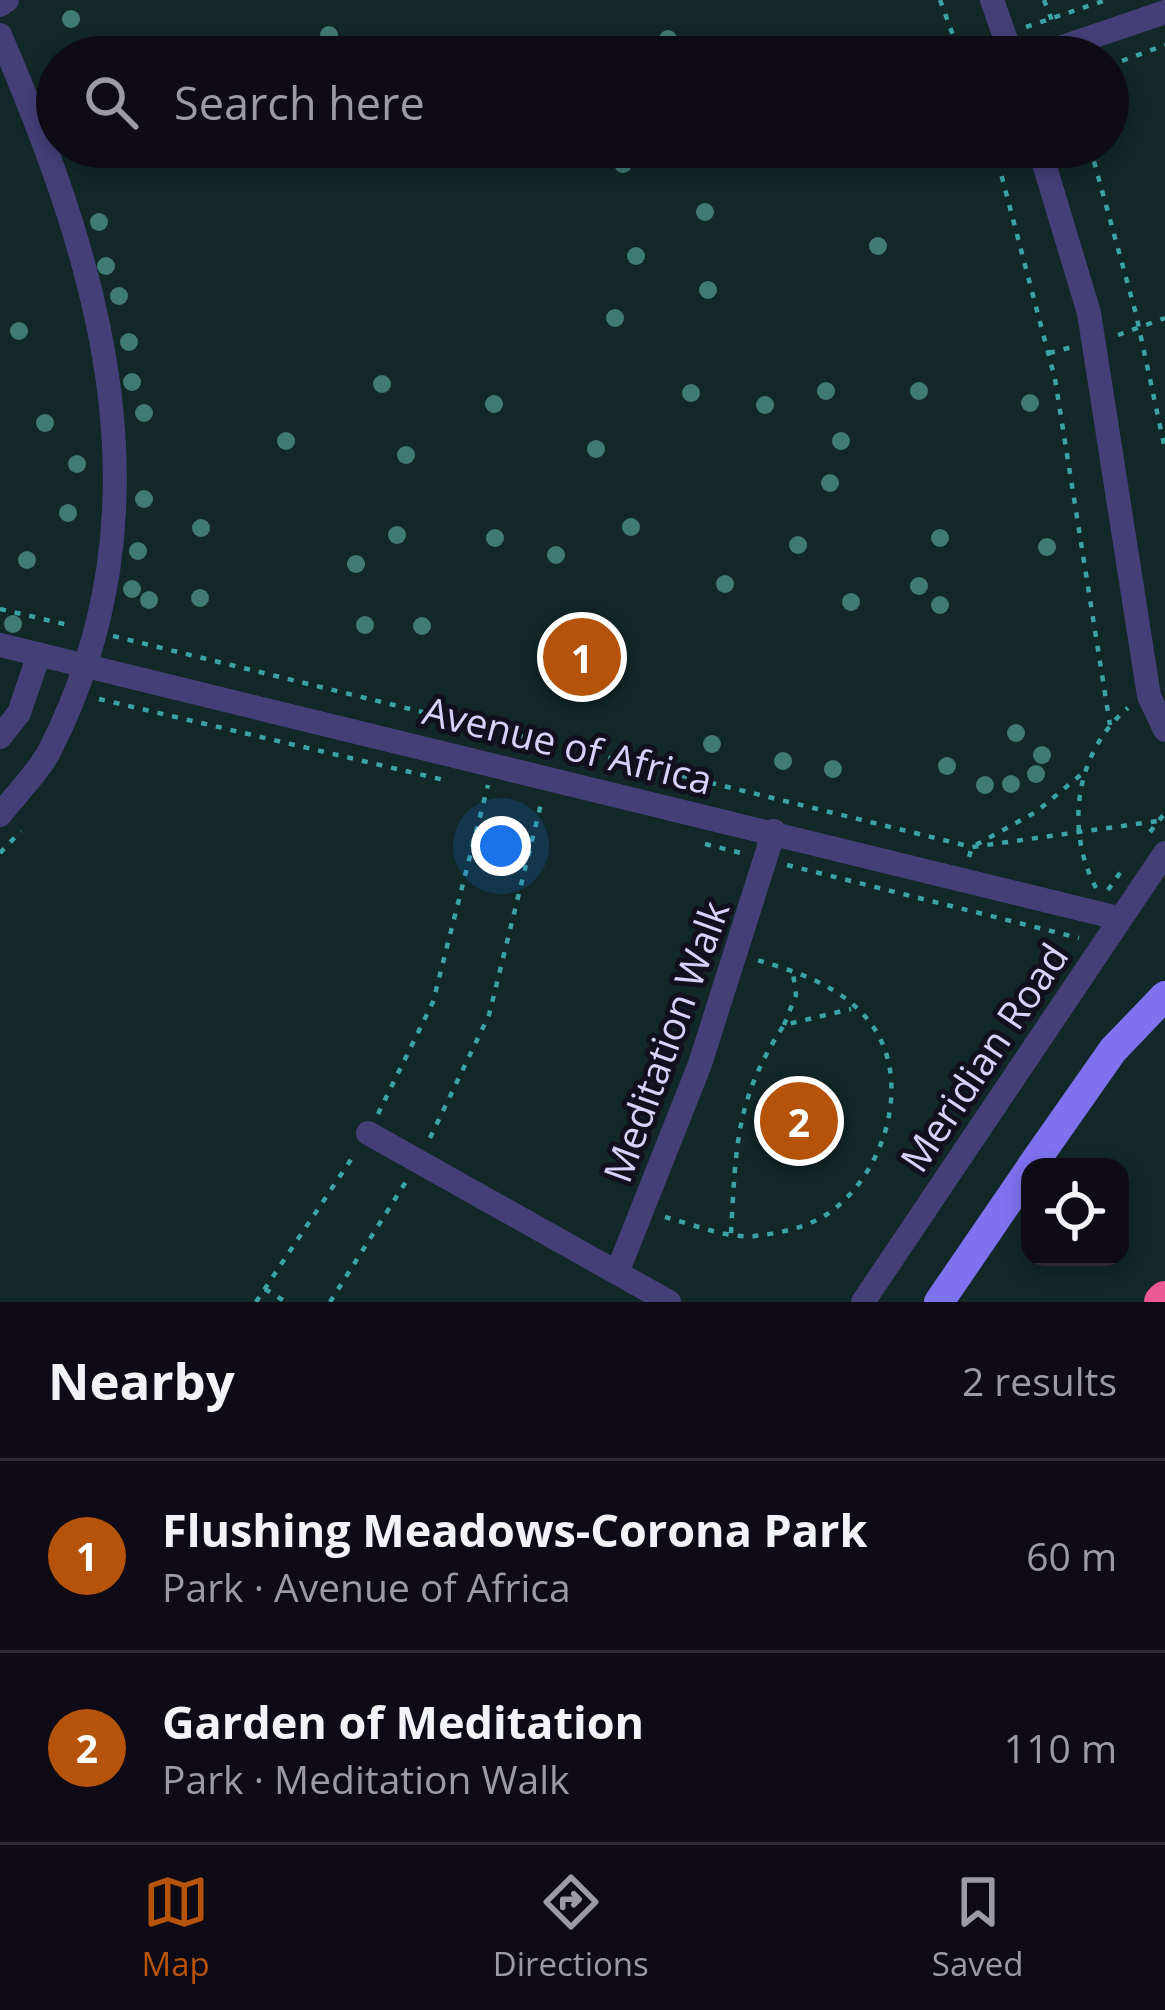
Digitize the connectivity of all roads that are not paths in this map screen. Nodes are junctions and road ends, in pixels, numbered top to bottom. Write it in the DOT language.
graph roads {
  1 [pos="992,0"];
  2 [pos="1165,11"];
  3 [pos="0,35"];
  4 [pos="1005,36"];
  5 [pos="1093,36"];
  6 [pos="36,120"];
  7 [pos="53,168"];
  8 [pos="1046,168"];
  9 [pos="0,645"];
  10 [pos="39,655"];
  11 [pos="86,666"];
  12 [pos="1165,730"];
  13 [pos="0,737"];
  14 [pos="0,815"];
  15 [pos="774,831"];
  16 [pos="1165,853"];
  17 [pos="1110,908"];
  18 [pos="1165,996"];
  19 [pos="368,1133"];
  20 [pos="1038,1158"];
  21 [pos="1021,1183"];
  22 [pos="617,1273"];
  23 [pos="669,1302"];
  24 [pos="863,1302"];
  25 [pos="939,1302"];
  1 -- 4 [label="street"];
  2 -- 5 [label="street"];
  3 -- 6 [label="street"];
  7 -- 11 [label="street"];
  8 -- 12 [label="street"];
  9 -- 10 [label="street, Avenue of Africa"];
  10 -- 11 [label="street, Avenue of Africa"];
  10 -- 13 [label="street"];
  11 -- 14 [label="street"];
  11 -- 15 [label="street, Avenue of Africa"];
  15 -- 17 [label="street, Avenue of Africa"];
  15 -- 22 [label="street, Meditation Walk"];
  16 -- 17 [label="street, Meridian Road"];
  17 -- 24 [label="street, Meridian Road"];
  18 -- 20 [label="main road"];
  19 -- 22 [label="street"];
  21 -- 25 [label="main road"];
  22 -- 23 [label="street"];
}
